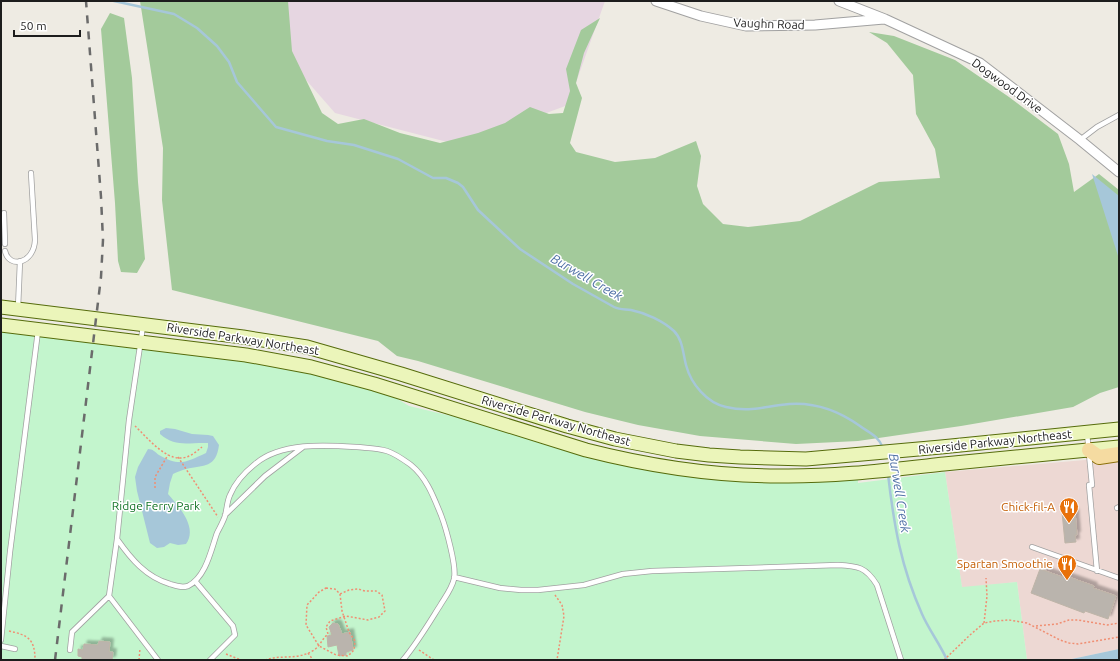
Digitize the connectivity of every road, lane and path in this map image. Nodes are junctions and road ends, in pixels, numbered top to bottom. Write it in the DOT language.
graph roads {
  1 [pos="656,1"];
  2 [pos="839,1"];
  3 [pos="886,19"];
  4 [pos="1119,115"];
  5 [pos="1080,140"];
  6 [pos="1119,172"];
  7 [pos="32,173"];
  8 [pos="4,212"];
  9 [pos="5,244"];
  10 [pos="6,251"];
  11 [pos="20,261"];
  12 [pos="1,307"];
  13 [pos="18,309"];
  14 [pos="143,324"];
  15 [pos="1,325"];
  16 [pos="38,330"];
  17 [pos="141,342"];
  18 [pos="393,381"];
  19 [pos="129,420"];
  20 [pos="1119,429"];
  21 [pos="1087,432"];
  22 [pos="202,447"];
  23 [pos="1119,447"];
  24 [pos="303,448"];
  25 [pos="1089,450"];
  26 [pos="1119,454"];
  27 [pos="168,455"];
  28 [pos="178,457"];
  29 [pos="155,488"];
  30 [pos="225,515"];
  31 [pos="222,523"];
  32 [pos="117,539"];
  33 [pos="1032,547"];
  34 [pos="1098,570"];
  35 [pos="454,577"];
  36 [pos="986,578"];
  37 [pos="1119,578"];
  38 [pos="195,581"];
  39 [pos="550,589"];
  40 [pos="340,594"];
  41 [pos="109,596"];
  42 [pos="984,623"];
  43 [pos="1119,623"];
  44 [pos="1035,627"];
  45 [pos="3,630"];
  46 [pos="1119,637"];
  47 [pos="141,638"];
  48 [pos="1,640"];
  49 [pos="1,646"];
  50 [pos="319,646"];
  51 [pos="414,647"];
  52 [pos="15,649"];
  53 [pos="70,650"];
  54 [pos="219,651"];
  55 [pos="308,653"];
  56 [pos="348,658"];
  57 [pos="295,659"];
  58 [pos="35,660"];
  59 [pos="139,660"];
  60 [pos="158,660"];
  61 [pos="210,660"];
  62 [pos="241,660"];
  63 [pos="264,660"];
  64 [pos="313,660"];
  65 [pos="403,660"];
  66 [pos="434,660"];
  67 [pos="557,660"];
  68 [pos="901,660"];
  69 [pos="944,660"];
  1 -- 3 [label="street, Vaughn Road"];
  2 -- 3 [label="street, Dogwood Drive"];
  3 -- 5 [label="street, Dogwood Drive"];
  4 -- 5 [label="lane"];
  5 -- 6 [label="street, Dogwood Drive"];
  7 -- 11 [label="lane"];
  8 -- 9 [label="lane"];
  10 -- 11 [label="lane"];
  11 -- 13 [label="lane"];
  12 -- 13 [label="main road, Riverside Parkway Northeast"];
  13 -- 14 [label="main road, Riverside Parkway Northeast"];
  14 -- 17 [label="lane"];
  14 -- 18 [label="main road, Riverside Parkway Northeast"];
  15 -- 16 [label="main road, Riverside Parkway Northeast"];
  16 -- 17 [label="main road, Riverside Parkway Northeast"];
  16 -- 45 [label="lane"];
  17 -- 18 [label="main road, Riverside Parkway Northeast"];
  17 -- 19 [label="lane"];
  18 -- 21 [label="main road, Riverside Parkway Northeast"];
  18 -- 25 [label="main road, Riverside Parkway Northeast"];
  19 -- 27 [label="path"];
  19 -- 32 [label="lane"];
  20 -- 21 [label="main road, Riverside Parkway Northeast"];
  21 -- 25 [label="lane"];
  22 -- 28 [label="path"];
  23 -- 25 [label="main road, Riverside Parkway Northeast"];
  24 -- 30 [label="lane"];
  24 -- 30 [label="lane"];
  24 -- 35 [label="lane"];
  25 -- 26 [label="main road"];
  25 -- 34 [label="lane"];
  27 -- 28 [label="path"];
  27 -- 29 [label="path"];
  28 -- 31 [label="path"];
  30 -- 31 [label="lane"];
  31 -- 38 [label="lane"];
  32 -- 38 [label="lane"];
  32 -- 41 [label="lane"];
  33 -- 34 [label="lane"];
  34 -- 37 [label="lane"];
  35 -- 39 [label="lane"];
  35 -- 51 [label="lane"];
  36 -- 42 [label="path"];
  38 -- 54 [label="lane"];
  39 -- 67 [label="path"];
  39 -- 68 [label="lane"];
  40 -- 50 [label="path"];
  40 -- 50 [label="path"];
  40 -- 56 [label="path"];
  41 -- 47 [label="lane"];
  41 -- 53 [label="lane"];
  42 -- 44 [label="path"];
  42 -- 69 [label="path"];
  43 -- 44 [label="path"];
  44 -- 46 [label="path"];
  45 -- 48 [label="lane"];
  45 -- 58 [label="path"];
  47 -- 59 [label="path"];
  47 -- 60 [label="lane"];
  49 -- 52 [label="lane"];
  50 -- 55 [label="path"];
  50 -- 56 [label="path"];
  51 -- 65 [label="lane"];
  51 -- 66 [label="path"];
  54 -- 61 [label="lane"];
  54 -- 62 [label="path"];
  55 -- 57 [label="path"];
  55 -- 64 [label="path"];
  57 -- 63 [label="path"];
}
